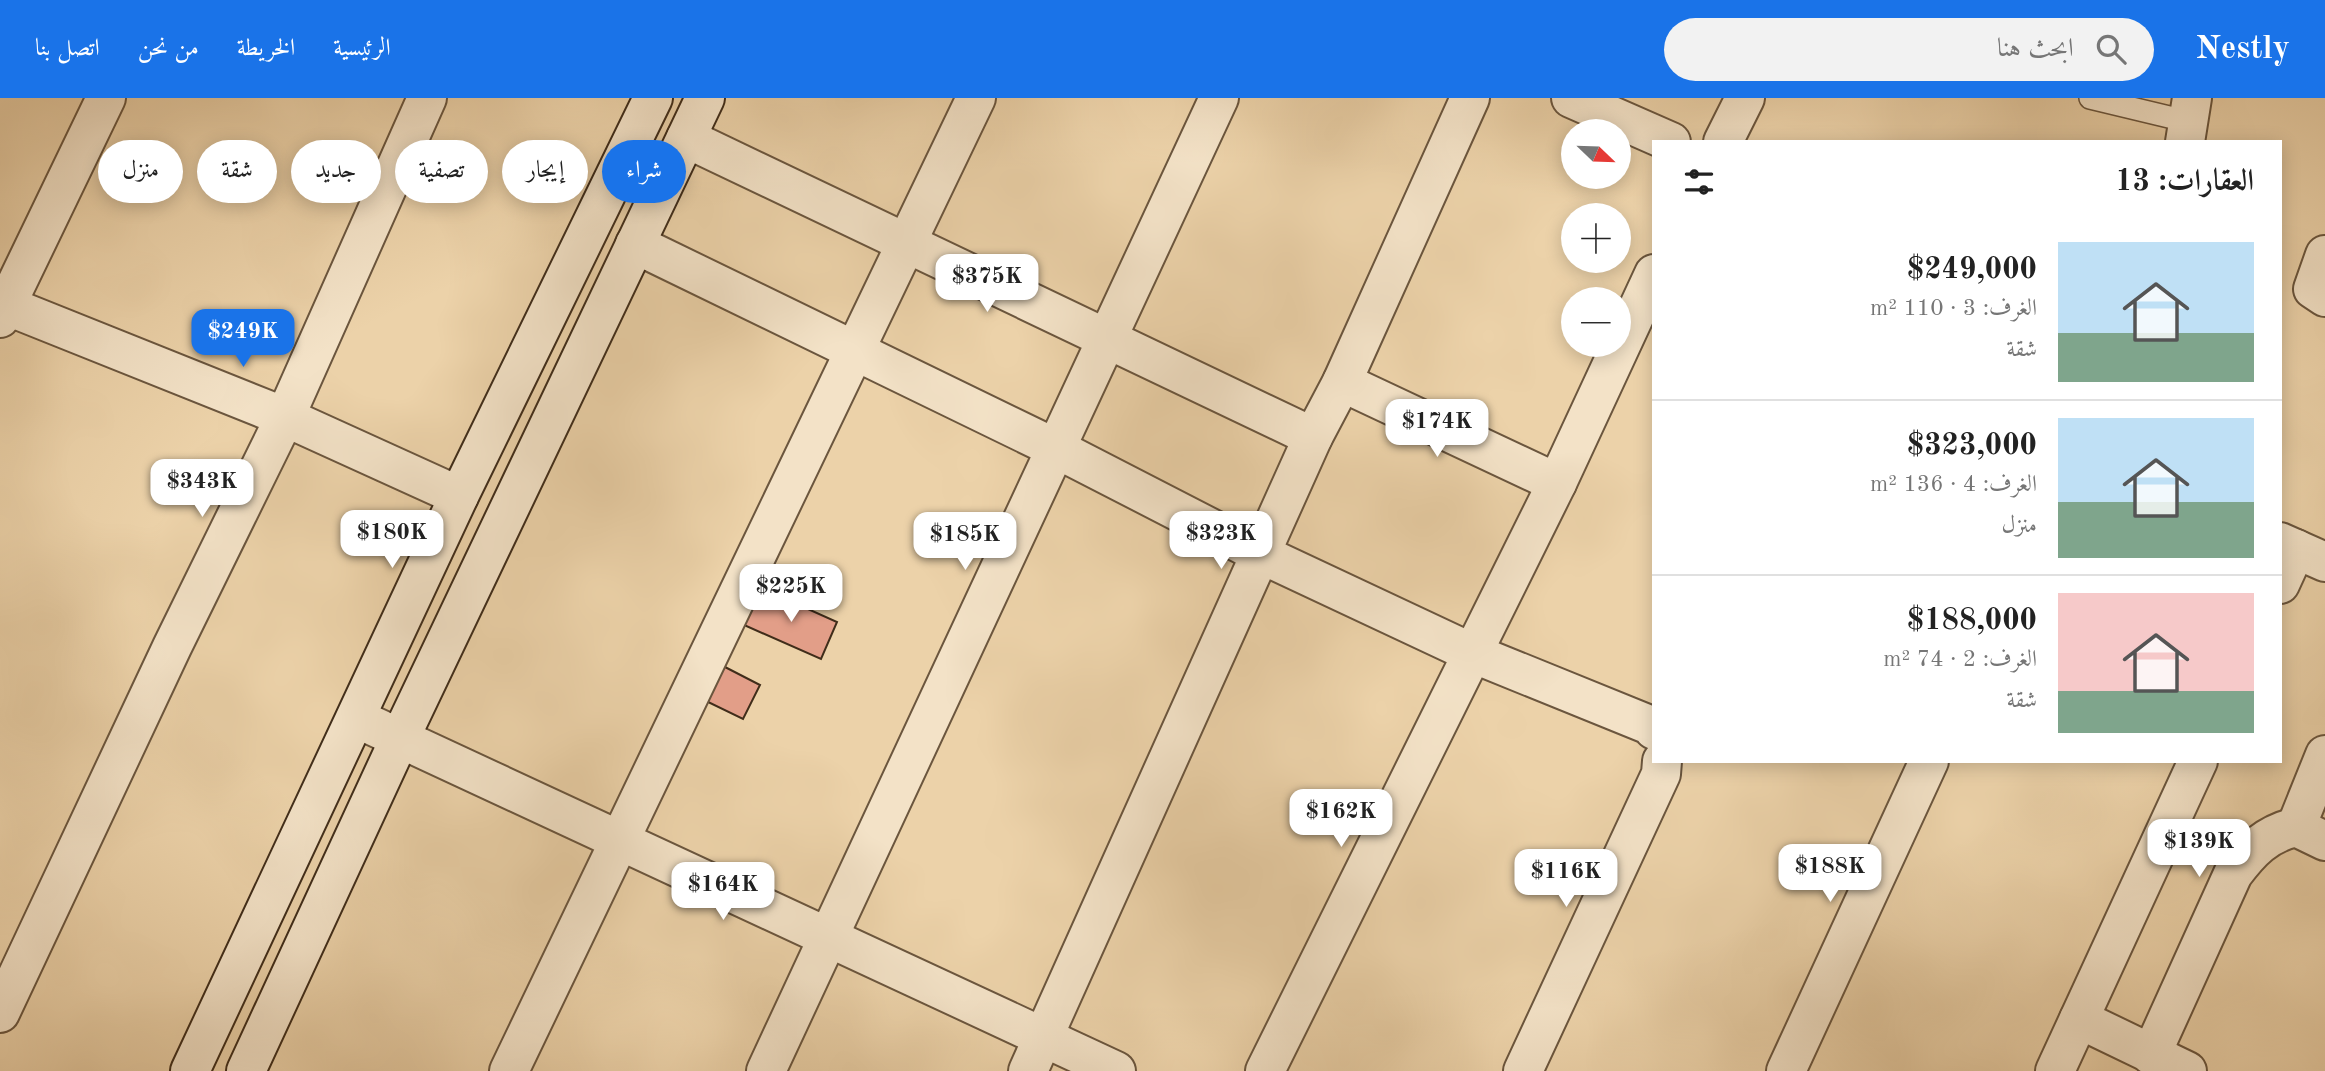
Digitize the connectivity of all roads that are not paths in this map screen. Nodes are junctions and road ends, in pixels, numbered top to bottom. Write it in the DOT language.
graph roads {
  1 [pos="106,98"];
  2 [pos="427,98"];
  3 [pos="653,98"];
  4 [pos="705,98"];
  5 [pos="976,98"];
  6 [pos="1219,98"];
  7 [pos="1470,98"];
  8 [pos="1571,98"];
  9 [pos="1745,98"];
  10 [pos="2090,98"];
  11 [pos="2189,121"];
  12 [pos="686,138"];
  13 [pos="1666,140"];
  14 [pos="1724,140"];
  15 [pos="906,242"];
  16 [pos="635,244"];
  17 [pos="2325,255"];
  18 [pos="1652,278"];
  19 [pos="2325,296"];
  20 [pos="2,309"];
  21 [pos="1106,338"];
  22 [pos="854,349"];
  23 [pos="1342,382"];
  24 [pos="285,417"];
  25 [pos="1313,437"];
  26 [pos="1055,447"];
  27 [pos="1557,484"];
  28 [pos="459,496"];
  29 [pos="2301,551"];
  30 [pos="1261,554"];
  31 [pos="2282,581"];
  32 [pos="1472,653"];
  33 [pos="356,718"];
  34 [pos="1652,726"];
  35 [pos="400,738"];
  36 [pos="2325,755"];
  37 [pos="1662,763"];
  38 [pos="1928,763"];
  39 [pos="2197,763"];
  40 [pos="2310,834"];
  41 [pos="618,840"];
  42 [pos="828,937"];
  43 [pos="0,1013"];
  44 [pos="2079,1019"];
  45 [pos="1036,1054"];
  46 [pos="2151,1055"];
  47 [pos="190,1071"];
  48 [pos="246,1071"];
  49 [pos="509,1071"];
  50 [pos="765,1071"];
  51 [pos="1116,1071"];
  52 [pos="1265,1071"];
  53 [pos="1523,1071"];
  54 [pos="1786,1071"];
  55 [pos="2055,1071"];
  56 [pos="2187,1071"];
  1 -- 20 [label="street"];
  2 -- 24 [label="street"];
  3 -- 28 [label="street"];
  4 -- 12 [label="street"];
  5 -- 15 [label="street"];
  6 -- 21 [label="street"];
  7 -- 23 [label="street"];
  8 -- 13 [label="street"];
  9 -- 14 [label="street"];
  10 -- 11 [label="lane"];
  12 -- 15 [label="street"];
  12 -- 16 [label="street"];
  15 -- 21 [label="street"];
  15 -- 22 [label="street"];
  16 -- 22 [label="street"];
  16 -- 35 [label="street"];
  17 -- 19 [label="street"];
  18 -- 27 [label="street"];
  20 -- 24 [label="street"];
  21 -- 25 [label="street"];
  21 -- 26 [label="street"];
  22 -- 26 [label="street"];
  22 -- 41 [label="street"];
  23 -- 25 [label="street"];
  23 -- 27 [label="street"];
  24 -- 28 [label="street"];
  24 -- 43 [label="street"];
  25 -- 30 [label="street"];
  26 -- 30 [label="street"];
  26 -- 42 [label="street"];
  27 -- 32 [label="street"];
  28 -- 33 [label="street"];
  29 -- 31 [label="street"];
  30 -- 32 [label="street"];
  30 -- 45 [label="street"];
  32 -- 34 [label="street"];
  32 -- 52 [label="street"];
  33 -- 35 [label="street"];
  33 -- 47 [label="street"];
  35 -- 41 [label="street"];
  35 -- 48 [label="street"];
  36 -- 40 [label="street"];
  37 -- 53 [label="street"];
  38 -- 54 [label="street"];
  39 -- 44 [label="street"];
  40 -- 46 [label="street"];
  41 -- 42 [label="street"];
  41 -- 49 [label="street"];
  42 -- 45 [label="street"];
  42 -- 50 [label="street"];
  44 -- 46 [label="street"];
  44 -- 55 [label="street"];
  45 -- 51 [label="street"];
  46 -- 56 [label="street"];
}
